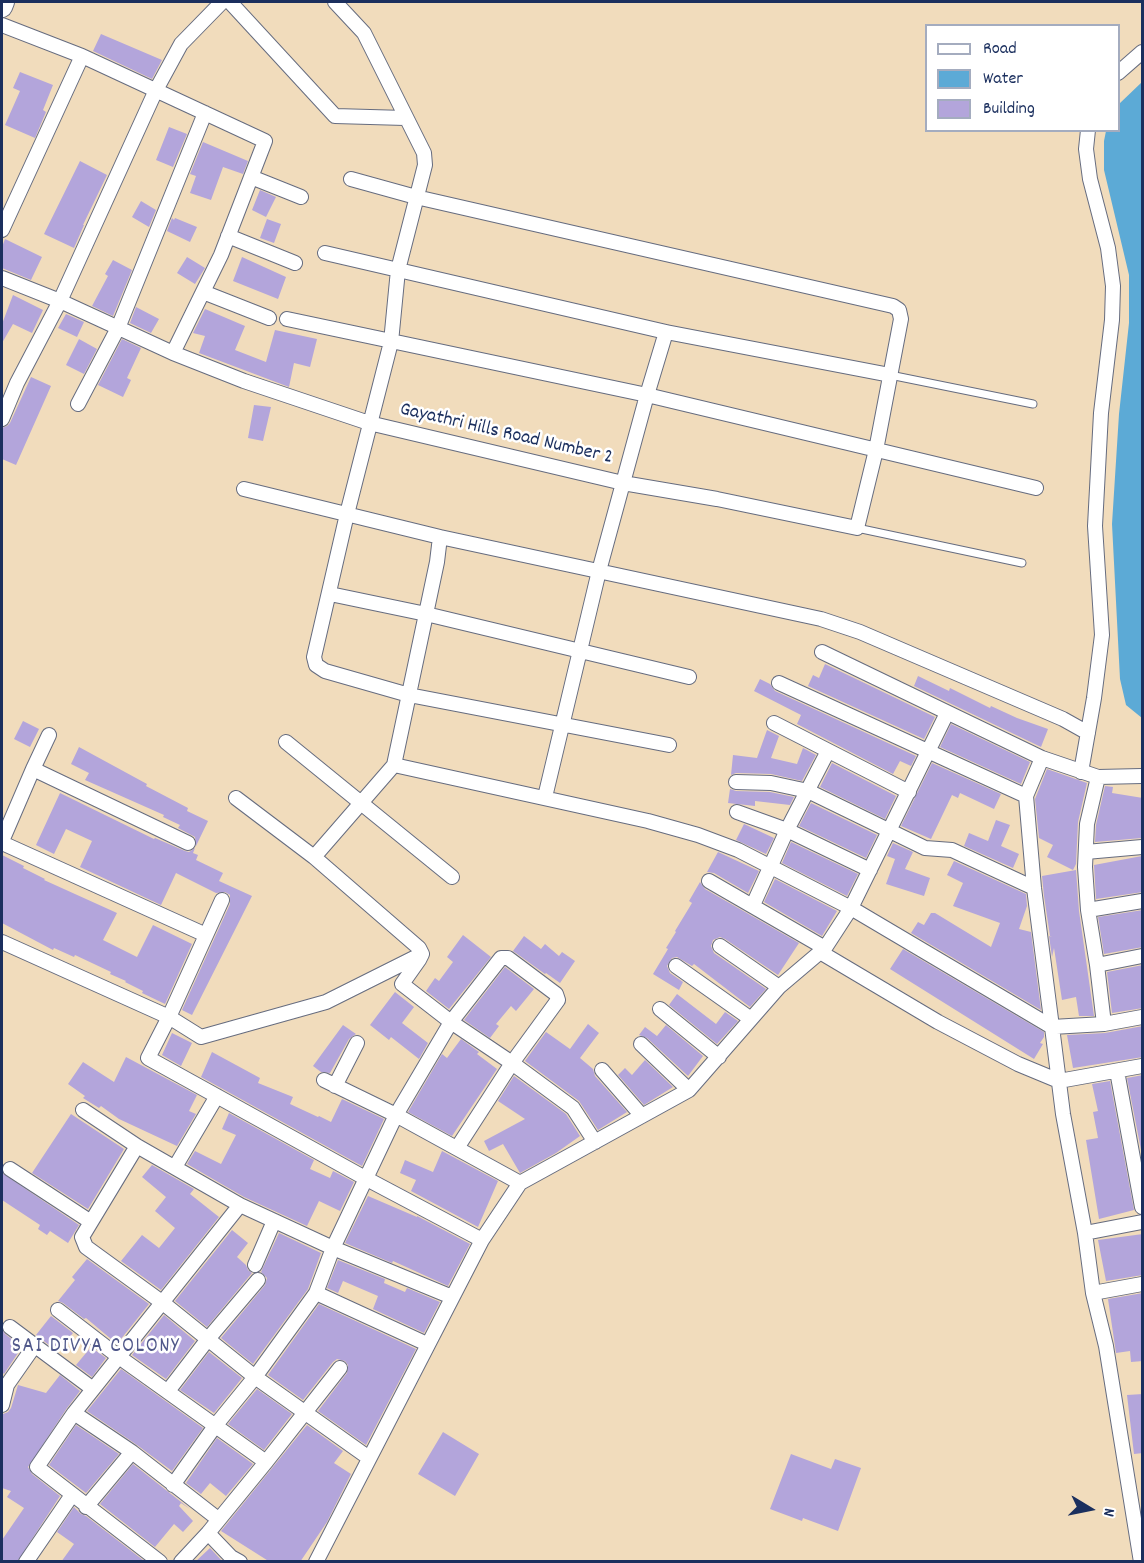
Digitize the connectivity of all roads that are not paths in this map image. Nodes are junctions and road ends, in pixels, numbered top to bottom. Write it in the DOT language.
graph roads {
  1 [pos="4,2"];
  2 [pos="222,2"];
  3 [pos="230,2"];
  4 [pos="334,2"];
  5 [pos="2,7"];
  6 [pos="2,25"];
  7 [pos="1143,52"];
  8 [pos="82,56"];
  9 [pos="1120,72"];
  10 [pos="156,90"];
  11 [pos="205,113"];
  12 [pos="405,118"];
  13 [pos="1088,132"];
  14 [pos="251,177"];
  15 [pos="351,179"];
  16 [pos="301,197"];
  17 [pos="416,197"];
  18 [pos="2,230"];
  19 [pos="228,236"];
  20 [pos="326,253"];
  21 [pos="295,263"];
  22 [pos="398,270"];
  23 [pos="2,278"];
  24 [pos="203,292"];
  25 [pos="60,301"];
  26 [pos="270,318"];
  27 [pos="287,319"];
  28 [pos="118,328"];
  29 [pos="666,332"];
  30 [pos="391,342"];
  31 [pos="173,353"];
  32 [pos="890,375"];
  33 [pos="647,394"];
  34 [pos="78,404"];
  35 [pos="1033,404"];
  36 [pos="2,419"];
  37 [pos="369,423"];
  38 [pos="876,450"];
  39 [pos="623,483"];
  40 [pos="1036,488"];
  41 [pos="243,489"];
  42 [pos="347,514"];
  43 [pos="857,528"];
  44 [pos="440,537"];
  45 [pos="1022,563"];
  46 [pos="599,571"];
  47 [pos="330,594"];
  48 [pos="426,614"];
  49 [pos="579,651"];
  50 [pos="822,652"];
  51 [pos="689,677"];
  52 [pos="779,683"];
  53 [pos="409,695"];
  54 [pos="947,713"];
  55 [pos="774,723"];
  56 [pos="562,724"];
  57 [pos="1088,734"];
  58 [pos="50,735"];
  59 [pos="286,742"];
  60 [pos="669,745"];
  61 [pos="828,751"];
  62 [pos="929,752"];
  63 [pos="1042,758"];
  64 [pos="394,765"];
  65 [pos="33,769"];
  66 [pos="1082,772"];
  67 [pos="1143,776"];
  68 [pos="1098,777"];
  69 [pos="736,782"];
  70 [pos="808,791"];
  71 [pos="909,792"];
  72 [pos="1026,796"];
  73 [pos="545,797"];
  74 [pos="236,798"];
  75 [pos="362,802"];
  76 [pos="737,812"];
  77 [pos="787,830"];
  78 [pos="889,832"];
  79 [pos="2,842"];
  80 [pos="188,843"];
  81 [pos="1143,847"];
  82 [pos="1086,852"];
  83 [pos="314,857"];
  84 [pos="770,867"];
  85 [pos="870,870"];
  86 [pos="452,877"];
  87 [pos="709,881"];
  88 [pos="1035,888"];
  89 [pos="222,900"];
  90 [pos="1143,901"];
  91 [pos="753,905"];
  92 [pos="850,908"];
  93 [pos="1088,910"];
  94 [pos="206,935"];
  95 [pos="2,942"];
  96 [pos="720,946"];
  97 [pos="822,950"];
  98 [pos="422,954"];
  99 [pos="1143,956"];
  100 [pos="1097,964"];
  101 [pos="676,966"];
  102 [pos="779,987"];
  103 [pos="660,1010"];
  104 [pos="169,1017"];
  105 [pos="1143,1017"];
  106 [pos="751,1019"];
  107 [pos="451,1022"];
  108 [pos="1104,1024"];
  109 [pos="1052,1027"];
  110 [pos="357,1043"];
  111 [pos="641,1044"];
  112 [pos="720,1057"];
  113 [pos="512,1062"];
  114 [pos="1143,1066"];
  115 [pos="602,1070"];
  116 [pos="1117,1071"];
  117 [pos="1059,1081"];
  118 [pos="689,1090"];
  119 [pos="217,1096"];
  120 [pos="83,1110"];
  121 [pos="396,1115"];
  122 [pos="642,1116"];
  123 [pos="595,1142"];
  124 [pos="137,1146"];
  125 [pos="457,1148"];
  126 [pos="175,1167"];
  127 [pos="10,1168"];
  128 [pos="365,1178"];
  129 [pos="520,1183"];
  130 [pos="240,1205"];
  131 [pos="1143,1207"];
  132 [pos="274,1221"];
  133 [pos="91,1222"];
  134 [pos="1143,1222"];
  135 [pos="1085,1233"];
  136 [pos="482,1240"];
  137 [pos="333,1248"];
  138 [pos="255,1265"];
  139 [pos="258,1280"];
  140 [pos="1143,1284"];
  141 [pos="316,1293"];
  142 [pos="1094,1293"];
  143 [pos="452,1297"];
  144 [pos="163,1303"];
  145 [pos="58,1310"];
  146 [pos="10,1327"];
  147 [pos="208,1339"];
  148 [pos="427,1344"];
  149 [pos="35,1345"];
  150 [pos="119,1357"];
  151 [pos="340,1368"];
  152 [pos="255,1377"];
  153 [pos="93,1389"];
  154 [pos="168,1391"];
  155 [pos="2,1405"];
  156 [pos="74,1413"];
  157 [pos="304,1413"];
  158 [pos="215,1426"];
  159 [pos="132,1452"];
  160 [pos="369,1458"];
  161 [pos="267,1462"];
  162 [pos="173,1485"];
  163 [pos="72,1495"];
  164 [pos="86,1507"];
  165 [pos="218,1519"];
  166 [pos="208,1533"];
  167 [pos="26,1562"];
  168 [pos="160,1562"];
  169 [pos="181,1562"];
  170 [pos="240,1562"];
  171 [pos="316,1562"];
  172 [pos="1141,1562"];
  1 -- 5 [label="street"];
  2 -- 10 [label="street"];
  3 -- 12 [label="street"];
  4 -- 12 [label="street"];
  6 -- 8 [label="street"];
  7 -- 9 [label="street"];
  8 -- 10 [label="street"];
  8 -- 18 [label="street"];
  10 -- 11 [label="street"];
  10 -- 25 [label="street"];
  11 -- 14 [label="street"];
  11 -- 28 [label="street"];
  12 -- 17 [label="street"];
  13 -- 57 [label="street"];
  14 -- 16 [label="street"];
  14 -- 19 [label="street"];
  15 -- 17 [label="street"];
  17 -- 22 [label="street"];
  17 -- 32 [label="street"];
  19 -- 21 [label="street"];
  19 -- 24 [label="street"];
  20 -- 22 [label="street"];
  22 -- 29 [label="street"];
  22 -- 30 [label="street"];
  23 -- 25 [label="street, Gayathri Hills Road Number 2"];
  24 -- 26 [label="street"];
  24 -- 31 [label="street"];
  25 -- 28 [label="street, Gayathri Hills Road Number 2"];
  25 -- 36 [label="street"];
  27 -- 30 [label="street"];
  28 -- 31 [label="street, Gayathri Hills Road Number 2"];
  28 -- 34 [label="street"];
  29 -- 32 [label="street"];
  29 -- 33 [label="street"];
  30 -- 33 [label="street"];
  30 -- 37 [label="street"];
  31 -- 37 [label="street, Gayathri Hills Road Number 2"];
  32 -- 35 [label="lane"];
  32 -- 38 [label="street"];
  33 -- 38 [label="street"];
  33 -- 39 [label="street"];
  37 -- 39 [label="street, Gayathri Hills Road Number 2"];
  37 -- 42 [label="street"];
  38 -- 40 [label="street"];
  38 -- 43 [label="street"];
  39 -- 43 [label="street, Gayathri Hills Road Number 2"];
  39 -- 46 [label="street"];
  41 -- 42 [label="street"];
  42 -- 44 [label="street"];
  42 -- 47 [label="street"];
  43 -- 45 [label="lane, Gayathri Hills Road Number 2"];
  44 -- 46 [label="street"];
  44 -- 48 [label="street"];
  46 -- 49 [label="street"];
  46 -- 57 [label="street"];
  47 -- 48 [label="street"];
  47 -- 53 [label="street"];
  48 -- 49 [label="street"];
  48 -- 53 [label="street"];
  49 -- 51 [label="street"];
  49 -- 56 [label="street"];
  50 -- 54 [label="street"];
  52 -- 62 [label="street"];
  53 -- 56 [label="street"];
  53 -- 64 [label="street"];
  54 -- 62 [label="street"];
  54 -- 63 [label="street"];
  55 -- 61 [label="street"];
  56 -- 60 [label="street"];
  56 -- 73 [label="street"];
  57 -- 66 [label="street"];
  58 -- 65 [label="street"];
  59 -- 75 [label="street"];
  61 -- 70 [label="street"];
  61 -- 71 [label="street"];
  62 -- 71 [label="street"];
  62 -- 72 [label="street"];
  63 -- 66 [label="street"];
  63 -- 72 [label="street"];
  64 -- 73 [label="street"];
  64 -- 75 [label="street"];
  65 -- 79 [label="street"];
  65 -- 80 [label="street"];
  66 -- 68 [label="street"];
  67 -- 68 [label="street"];
  68 -- 82 [label="street"];
  69 -- 70 [label="street"];
  70 -- 77 [label="street"];
  70 -- 78 [label="street"];
  71 -- 78 [label="street"];
  72 -- 88 [label="street"];
  73 -- 84 [label="street"];
  74 -- 83 [label="street"];
  75 -- 83 [label="street"];
  75 -- 86 [label="street"];
  76 -- 77 [label="street"];
  77 -- 84 [label="street"];
  77 -- 85 [label="street"];
  78 -- 85 [label="street"];
  78 -- 88 [label="street"];
  79 -- 94 [label="street"];
  81 -- 82 [label="street"];
  82 -- 93 [label="street"];
  83 -- 98 [label="street"];
  84 -- 91 [label="street"];
  84 -- 92 [label="street"];
  85 -- 92 [label="street"];
  87 -- 91 [label="street"];
  88 -- 109 [label="street"];
  89 -- 94 [label="street"];
  90 -- 93 [label="street"];
  91 -- 97 [label="street"];
  92 -- 97 [label="street"];
  92 -- 109 [label="street"];
  93 -- 100 [label="street"];
  94 -- 104 [label="street"];
  95 -- 104 [label="street"];
  96 -- 102 [label="street"];
  97 -- 102 [label="street"];
  97 -- 117 [label="street"];
  98 -- 104 [label="street"];
  98 -- 107 [label="street"];
  99 -- 100 [label="street"];
  100 -- 108 [label="street"];
  101 -- 106 [label="street"];
  102 -- 106 [label="street"];
  103 -- 112 [label="street"];
  104 -- 119 [label="street"];
  105 -- 108 [label="street"];
  106 -- 112 [label="street"];
  107 -- 113 [label="street"];
  107 -- 113 [label="street"];
  107 -- 121 [label="street"];
  108 -- 109 [label="street"];
  109 -- 117 [label="street"];
  110 -- 121 [label="street"];
  111 -- 118 [label="street"];
  112 -- 118 [label="street"];
  113 -- 123 [label="street"];
  113 -- 125 [label="street"];
  114 -- 116 [label="street"];
  115 -- 122 [label="street"];
  116 -- 117 [label="street"];
  116 -- 131 [label="street"];
  117 -- 135 [label="street"];
  118 -- 122 [label="street"];
  119 -- 126 [label="street"];
  119 -- 128 [label="street"];
  120 -- 124 [label="street"];
  121 -- 125 [label="street"];
  121 -- 128 [label="street"];
  122 -- 123 [label="street"];
  123 -- 129 [label="street"];
  124 -- 126 [label="street"];
  124 -- 133 [label="street"];
  125 -- 129 [label="street"];
  126 -- 130 [label="street"];
  127 -- 133 [label="street"];
  128 -- 136 [label="street"];
  128 -- 137 [label="street"];
  129 -- 136 [label="street"];
  130 -- 132 [label="street"];
  130 -- 144 [label="street"];
  132 -- 137 [label="street"];
  132 -- 138 [label="street"];
  133 -- 144 [label="street"];
  134 -- 135 [label="street"];
  135 -- 142 [label="street"];
  136 -- 143 [label="street"];
  137 -- 141 [label="street"];
  137 -- 143 [label="street"];
  139 -- 147 [label="street"];
  140 -- 142 [label="street"];
  141 -- 148 [label="street"];
  141 -- 152 [label="street"];
  142 -- 172 [label="street"];
  143 -- 148 [label="street"];
  144 -- 147 [label="street"];
  144 -- 150 [label="street"];
  145 -- 150 [label="street"];
  146 -- 149 [label="street"];
  147 -- 152 [label="street"];
  147 -- 154 [label="street"];
  148 -- 160 [label="street"];
  149 -- 153 [label="street"];
  149 -- 155 [label="street"];
  150 -- 153 [label="street"];
  150 -- 154 [label="street"];
  151 -- 157 [label="street"];
  152 -- 157 [label="street"];
  152 -- 158 [label="street"];
  153 -- 156 [label="street"];
  154 -- 158 [label="street"];
  156 -- 159 [label="street"];
  156 -- 163 [label="street"];
  157 -- 160 [label="street"];
  157 -- 161 [label="street"];
  158 -- 161 [label="street"];
  158 -- 162 [label="street"];
  159 -- 162 [label="street"];
  159 -- 164 [label="street"];
  160 -- 171 [label="street"];
  161 -- 165 [label="street"];
  162 -- 165 [label="street"];
  163 -- 164 [label="street"];
  163 -- 167 [label="street"];
  164 -- 168 [label="street"];
  165 -- 166 [label="street"];
  166 -- 169 [label="street"];
  166 -- 170 [label="street"];
}
